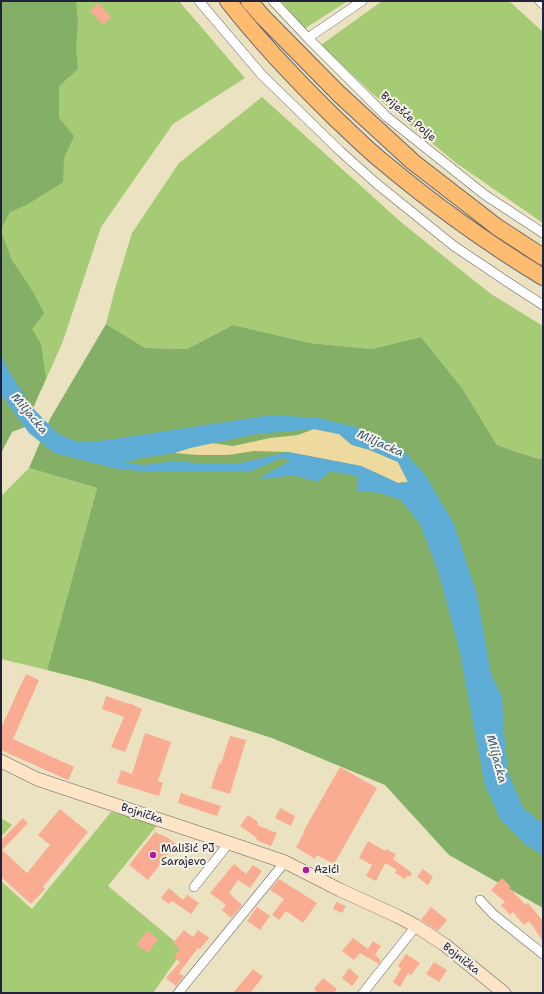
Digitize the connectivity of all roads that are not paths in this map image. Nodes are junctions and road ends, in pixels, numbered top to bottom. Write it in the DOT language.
graph roads {
  1 [pos="198,1"];
  2 [pos="228,1"];
  3 [pos="249,1"];
  4 [pos="273,1"];
  5 [pos="362,1"];
  6 [pos="540,1"];
  7 [pos="543,4"];
  8 [pos="308,38"];
  9 [pos="543,233"];
  10 [pos="543,257"];
  11 [pos="543,277"];
  12 [pos="543,305"];
  13 [pos="1,761"];
  14 [pos="229,843"];
  15 [pos="285,862"];
  16 [pos="194,887"];
  17 [pos="480,900"];
  18 [pos="416,926"];
  19 [pos="543,954"];
  20 [pos="178,993"];
  21 [pos="363,993"];
  22 [pos="504,993"];
  1 -- 12 [label="street"];
  2 -- 11 [label="highway"];
  3 -- 10 [label="highway"];
  4 -- 8 [label="street, Briješće Polje"];
  5 -- 8 [label="street"];
  6 -- 7 [label="street"];
  8 -- 9 [label="street, Briješće Polje"];
  13 -- 14 [label="main road, Bojnička"];
  14 -- 15 [label="main road, Bojnička"];
  14 -- 16 [label="street"];
  15 -- 18 [label="main road, Bojnička"];
  15 -- 20 [label="street"];
  17 -- 19 [label="street"];
  18 -- 21 [label="street"];
  18 -- 22 [label="main road, Bojnička"];
}
